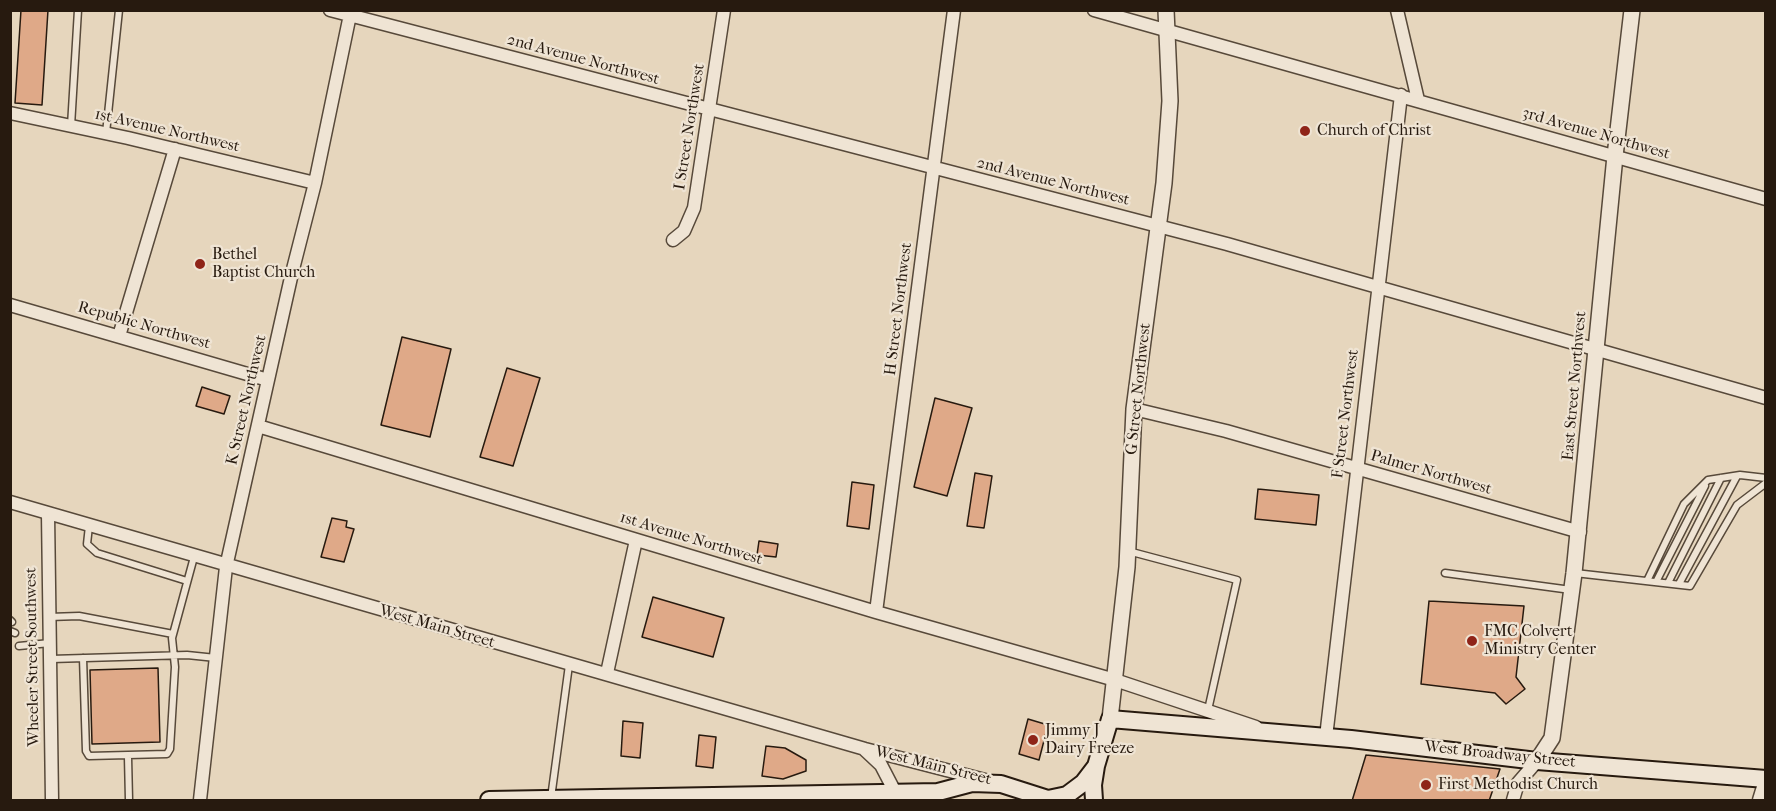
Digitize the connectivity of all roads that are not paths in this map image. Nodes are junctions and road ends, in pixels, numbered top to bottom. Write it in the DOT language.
graph roads {
  1 [pos="78,10"];
  2 [pos="119,10"];
  3 [pos="330,10"];
  4 [pos="724,10"];
  5 [pos="954,10"];
  6 [pos="1094,10"];
  7 [pos="1166,10"];
  8 [pos="1397,10"];
  9 [pos="1632,10"];
  10 [pos="351,13"];
  11 [pos="1168,30"];
  12 [pos="1401,95"];
  13 [pos="1418,100"];
  14 [pos="710,111"];
  15 [pos="10,113"];
  16 [pos="71,126"];
  17 [pos="106,133"];
  18 [pos="175,149"];
  19 [pos="1615,156"];
  20 [pos="934,169"];
  21 [pos="315,183"];
  22 [pos="1766,199"];
  23 [pos="1159,226"];
  24 [pos="673,240"];
  25 [pos="1378,287"];
  26 [pos="10,305"];
  27 [pos="119,336"];
  28 [pos="1597,349"];
  29 [pos="268,380"];
  30 [pos="1766,398"];
  31 [pos="1134,409"];
  32 [pos="258,426"];
  33 [pos="1356,468"];
  34 [pos="1737,476"];
  35 [pos="1721,478"];
  36 [pos="1708,480"];
  37 [pos="1766,481"];
  38 [pos="10,502"];
  39 [pos="48,514"];
  40 [pos="89,526"];
  41 [pos="1580,532"];
  42 [pos="636,540"];
  43 [pos="1128,551"];
  44 [pos="194,557"];
  45 [pos="226,567"];
  46 [pos="1445,573"];
  47 [pos="1574,573"];
  48 [pos="188,581"];
  49 [pos="1647,581"];
  50 [pos="1656,582"];
  51 [pos="1668,583"];
  52 [pos="1679,584"];
  53 [pos="1572,590"];
  54 [pos="876,612"];
  55 [pos="49,617"];
  56 [pos="173,633"];
  57 [pos="50,643"];
  58 [pos="19,646"];
  59 [pos="174,655"];
  60 [pos="83,658"];
  61 [pos="216,658"];
  62 [pos="50,659"];
  63 [pos="569,665"];
  64 [pos="607,674"];
  65 [pos="1115,680"];
  66 [pos="1208,710"];
  67 [pos="1110,719"];
  68 [pos="1270,732"];
  69 [pos="1326,737"];
  70 [pos="864,749"];
  71 [pos="128,757"];
  72 [pos="1537,761"];
  73 [pos="1096,766"];
  74 [pos="1765,778"];
  75 [pos="1001,784"];
  76 [pos="895,792"];
  77 [pos="939,796"];
  78 [pos="551,799"];
  79 [pos="644,799"];
  80 [pos="52,801"];
  81 [pos="129,801"];
  82 [pos="200,801"];
  83 [pos="489,801"];
  84 [pos="955,801"];
  85 [pos="1094,801"];
  86 [pos="1513,801"];
  87 [pos="1759,801"];
  1 -- 16 [label="lane"];
  2 -- 17 [label="lane"];
  3 -- 10 [label="street, 2nd Avenue Northwest"];
  4 -- 14 [label="street, I Street Northwest"];
  5 -- 20 [label="street, H Street Northwest"];
  6 -- 11 [label="street"];
  7 -- 11 [label="street, G Street Northwest"];
  8 -- 13 [label="street"];
  9 -- 19 [label="street, East Street Northwest"];
  10 -- 14 [label="street, 2nd Avenue Northwest"];
  10 -- 21 [label="street, K Street Northwest"];
  11 -- 12 [label="street"];
  11 -- 23 [label="street, G Street Northwest"];
  12 -- 13 [label="street, 3rd Avenue Northwest"];
  12 -- 25 [label="street, F Street Northwest"];
  13 -- 19 [label="street, 3rd Avenue Northwest"];
  14 -- 20 [label="street, 2nd Avenue Northwest"];
  14 -- 24 [label="street, I Street Northwest"];
  15 -- 16 [label="street, 1st Avenue Northwest"];
  16 -- 17 [label="street, 1st Avenue Northwest"];
  17 -- 18 [label="street, 1st Avenue Northwest"];
  18 -- 21 [label="street, 1st Avenue Northwest"];
  18 -- 27 [label="street"];
  19 -- 22 [label="street, 3rd Avenue Northwest"];
  19 -- 28 [label="street, East Street Northwest"];
  20 -- 23 [label="street, 2nd Avenue Northwest"];
  20 -- 54 [label="street, H Street Northwest"];
  21 -- 29 [label="street, K Street Northwest"];
  23 -- 25 [label="street, 2nd Avenue Northwest"];
  23 -- 31 [label="street, G Street Northwest"];
  25 -- 28 [label="street, 2nd Avenue Northwest"];
  25 -- 33 [label="street, F Street Northwest"];
  26 -- 27 [label="street, Republic Northwest"];
  27 -- 29 [label="street, Republic Northwest"];
  28 -- 30 [label="street, 2nd Avenue Northwest"];
  28 -- 41 [label="street, East Street Northwest"];
  29 -- 32 [label="street, K Street Northwest"];
  31 -- 33 [label="street, Palmer Northwest"];
  31 -- 43 [label="street, G Street Northwest"];
  32 -- 42 [label="street, 1st Avenue Northwest"];
  32 -- 45 [label="street, K Street Northwest"];
  33 -- 41 [label="street, Palmer Northwest"];
  33 -- 69 [label="street, F Street Northwest"];
  34 -- 35 [label="lane"];
  34 -- 37 [label="lane"];
  34 -- 52 [label="lane"];
  35 -- 36 [label="lane"];
  35 -- 51 [label="lane"];
  36 -- 49 [label="lane"];
  36 -- 50 [label="lane"];
  37 -- 52 [label="lane"];
  38 -- 39 [label="street, West Main Street"];
  39 -- 40 [label="street, West Main Street"];
  39 -- 55 [label="street, Wheeler Street Southwest"];
  40 -- 44 [label="street, West Main Street"];
  40 -- 48 [label="lane"];
  41 -- 47 [label="street, East Street Northwest"];
  42 -- 54 [label="street, 1st Avenue Northwest"];
  42 -- 64 [label="street"];
  43 -- 65 [label="street, G Street Northwest"];
  43 -- 66 [label="lane"];
  44 -- 45 [label="street, West Main Street"];
  44 -- 48 [label="lane"];
  45 -- 61 [label="street, K Street Northwest"];
  45 -- 63 [label="street, West Main Street"];
  46 -- 53 [label="lane"];
  47 -- 49 [label="lane"];
  47 -- 53 [label="street, East Street Northwest"];
  48 -- 56 [label="lane"];
  49 -- 50 [label="lane"];
  50 -- 51 [label="lane"];
  51 -- 52 [label="lane"];
  53 -- 72 [label="street, East Street Northwest"];
  54 -- 65 [label="street, 1st Avenue Northwest"];
  55 -- 56 [label="lane"];
  55 -- 57 [label="street, Wheeler Street Southwest"];
  56 -- 59 [label="lane"];
  57 -- 58 [label="lane"];
  57 -- 62 [label="street, Wheeler Street Southwest"];
  59 -- 60 [label="lane"];
  59 -- 61 [label="lane"];
  59 -- 71 [label="lane"];
  60 -- 62 [label="lane"];
  60 -- 71 [label="lane"];
  61 -- 82 [label="street, K Street Northwest"];
  62 -- 80 [label="street, Wheeler Street Southwest"];
  63 -- 64 [label="street, West Main Street"];
  63 -- 78 [label="lane"];
  64 -- 70 [label="street, West Main Street"];
  65 -- 66 [label="street, West Broadway Street"];
  65 -- 67 [label="street, G Street Northwest"];
  66 -- 68 [label="street, West Broadway Street"];
  67 -- 68 [label="main road, West Broadway Street"];
  67 -- 73 [label="main road, G Street Northwest"];
  68 -- 69 [label="main road, West Broadway Street"];
  69 -- 72 [label="main road, West Broadway Street"];
  70 -- 75 [label="street, West Main Street"];
  70 -- 76 [label="street, West Main Street"];
  71 -- 81 [label="lane"];
  72 -- 74 [label="main road, West Broadway Street"];
  72 -- 86 [label="street"];
  73 -- 75 [label="main road"];
  73 -- 85 [label="main road"];
  74 -- 87 [label="street"];
  75 -- 77 [label="main road"];
  76 -- 77 [label="main road"];
  76 -- 79 [label="main road"];
  77 -- 84 [label="main road, West Main Street"];
  78 -- 79 [label="main road"];
  78 -- 83 [label="main road"];
}
